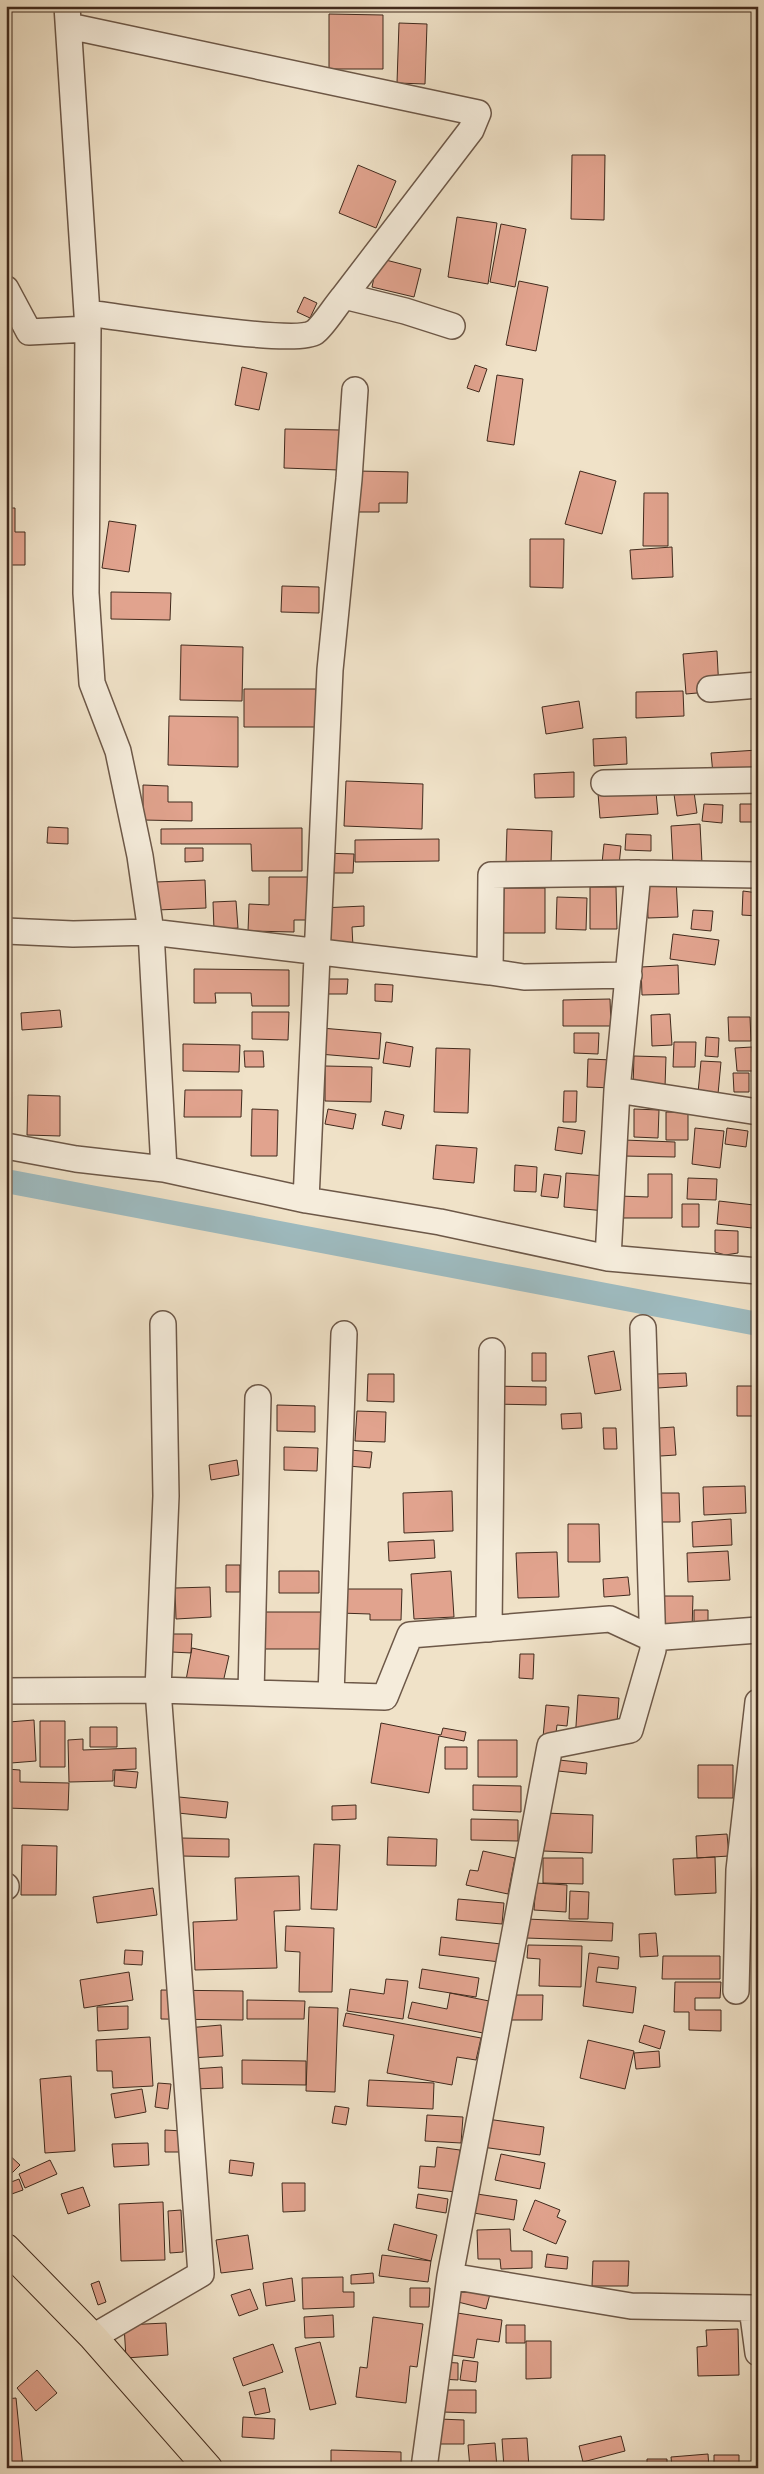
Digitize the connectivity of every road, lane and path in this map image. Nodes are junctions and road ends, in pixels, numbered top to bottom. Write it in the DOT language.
graph roads {
  1 [pos="68,16"];
  2 [pos="6,289"];
  3 [pos="344,296"];
  4 [pos="88,321"];
  5 [pos="452,326"];
  6 [pos="356,390"];
  7 [pos="758,685"];
  8 [pos="710,689"];
  9 [pos="758,780"];
  10 [pos="604,783"];
  11 [pos="638,873"];
  12 [pos="758,875"];
  13 [pos="6,931"];
  14 [pos="151,932"];
  15 [pos="318,952"];
  16 [pos="490,972"];
  17 [pos="629,975"];
  18 [pos="616,1090"];
  19 [pos="758,1112"];
  20 [pos="6,1146"];
  21 [pos="164,1168"];
  22 [pos="306,1200"];
  23 [pos="608,1258"];
  24 [pos="758,1271"];
  25 [pos="163,1324"];
  26 [pos="643,1328"];
  27 [pos="344,1334"];
  28 [pos="492,1351"];
  29 [pos="258,1398"];
  30 [pos="489,1629"];
  31 [pos="758,1630"];
  32 [pos="651,1638"];
  33 [pos="158,1690"];
  34 [pos="6,1691"];
  35 [pos="251,1693"];
  36 [pos="331,1695"];
  37 [pos="758,1702"];
  38 [pos="736,1991"];
  39 [pos="6,2248"];
  40 [pos="450,2276"];
  41 [pos="755,2307"];
  42 [pos="93,2337"];
  43 [pos="758,2353"];
  44 [pos="208,2468"];
  45 [pos="424,2468"];
  1 -- 3 [label="street"];
  1 -- 4 [label="street"];
  2 -- 4 [label="street"];
  3 -- 4 [label="street"];
  3 -- 5 [label="street"];
  4 -- 14 [label="street"];
  6 -- 15 [label="street"];
  7 -- 8 [label="street"];
  9 -- 10 [label="street"];
  11 -- 12 [label="street"];
  11 -- 16 [label="street"];
  11 -- 17 [label="street"];
  13 -- 14 [label="street"];
  14 -- 15 [label="street"];
  14 -- 21 [label="street"];
  15 -- 16 [label="street"];
  15 -- 22 [label="street"];
  16 -- 17 [label="street"];
  17 -- 18 [label="street"];
  18 -- 19 [label="street"];
  18 -- 23 [label="street"];
  20 -- 21 [label="street"];
  21 -- 22 [label="street"];
  22 -- 23 [label="street"];
  23 -- 24 [label="street"];
  25 -- 33 [label="street"];
  26 -- 32 [label="street"];
  27 -- 36 [label="street"];
  28 -- 30 [label="street"];
  29 -- 35 [label="street"];
  30 -- 32 [label="street"];
  30 -- 36 [label="street"];
  31 -- 32 [label="street"];
  32 -- 40 [label="street"];
  33 -- 34 [label="street"];
  33 -- 35 [label="street"];
  33 -- 42 [label="street"];
  35 -- 36 [label="street"];
  37 -- 38 [label="street"];
  39 -- 42 [label="main road"];
  40 -- 41 [label="street"];
  40 -- 45 [label="street"];
  41 -- 43 [label="street"];
  42 -- 44 [label="main road"];
}
